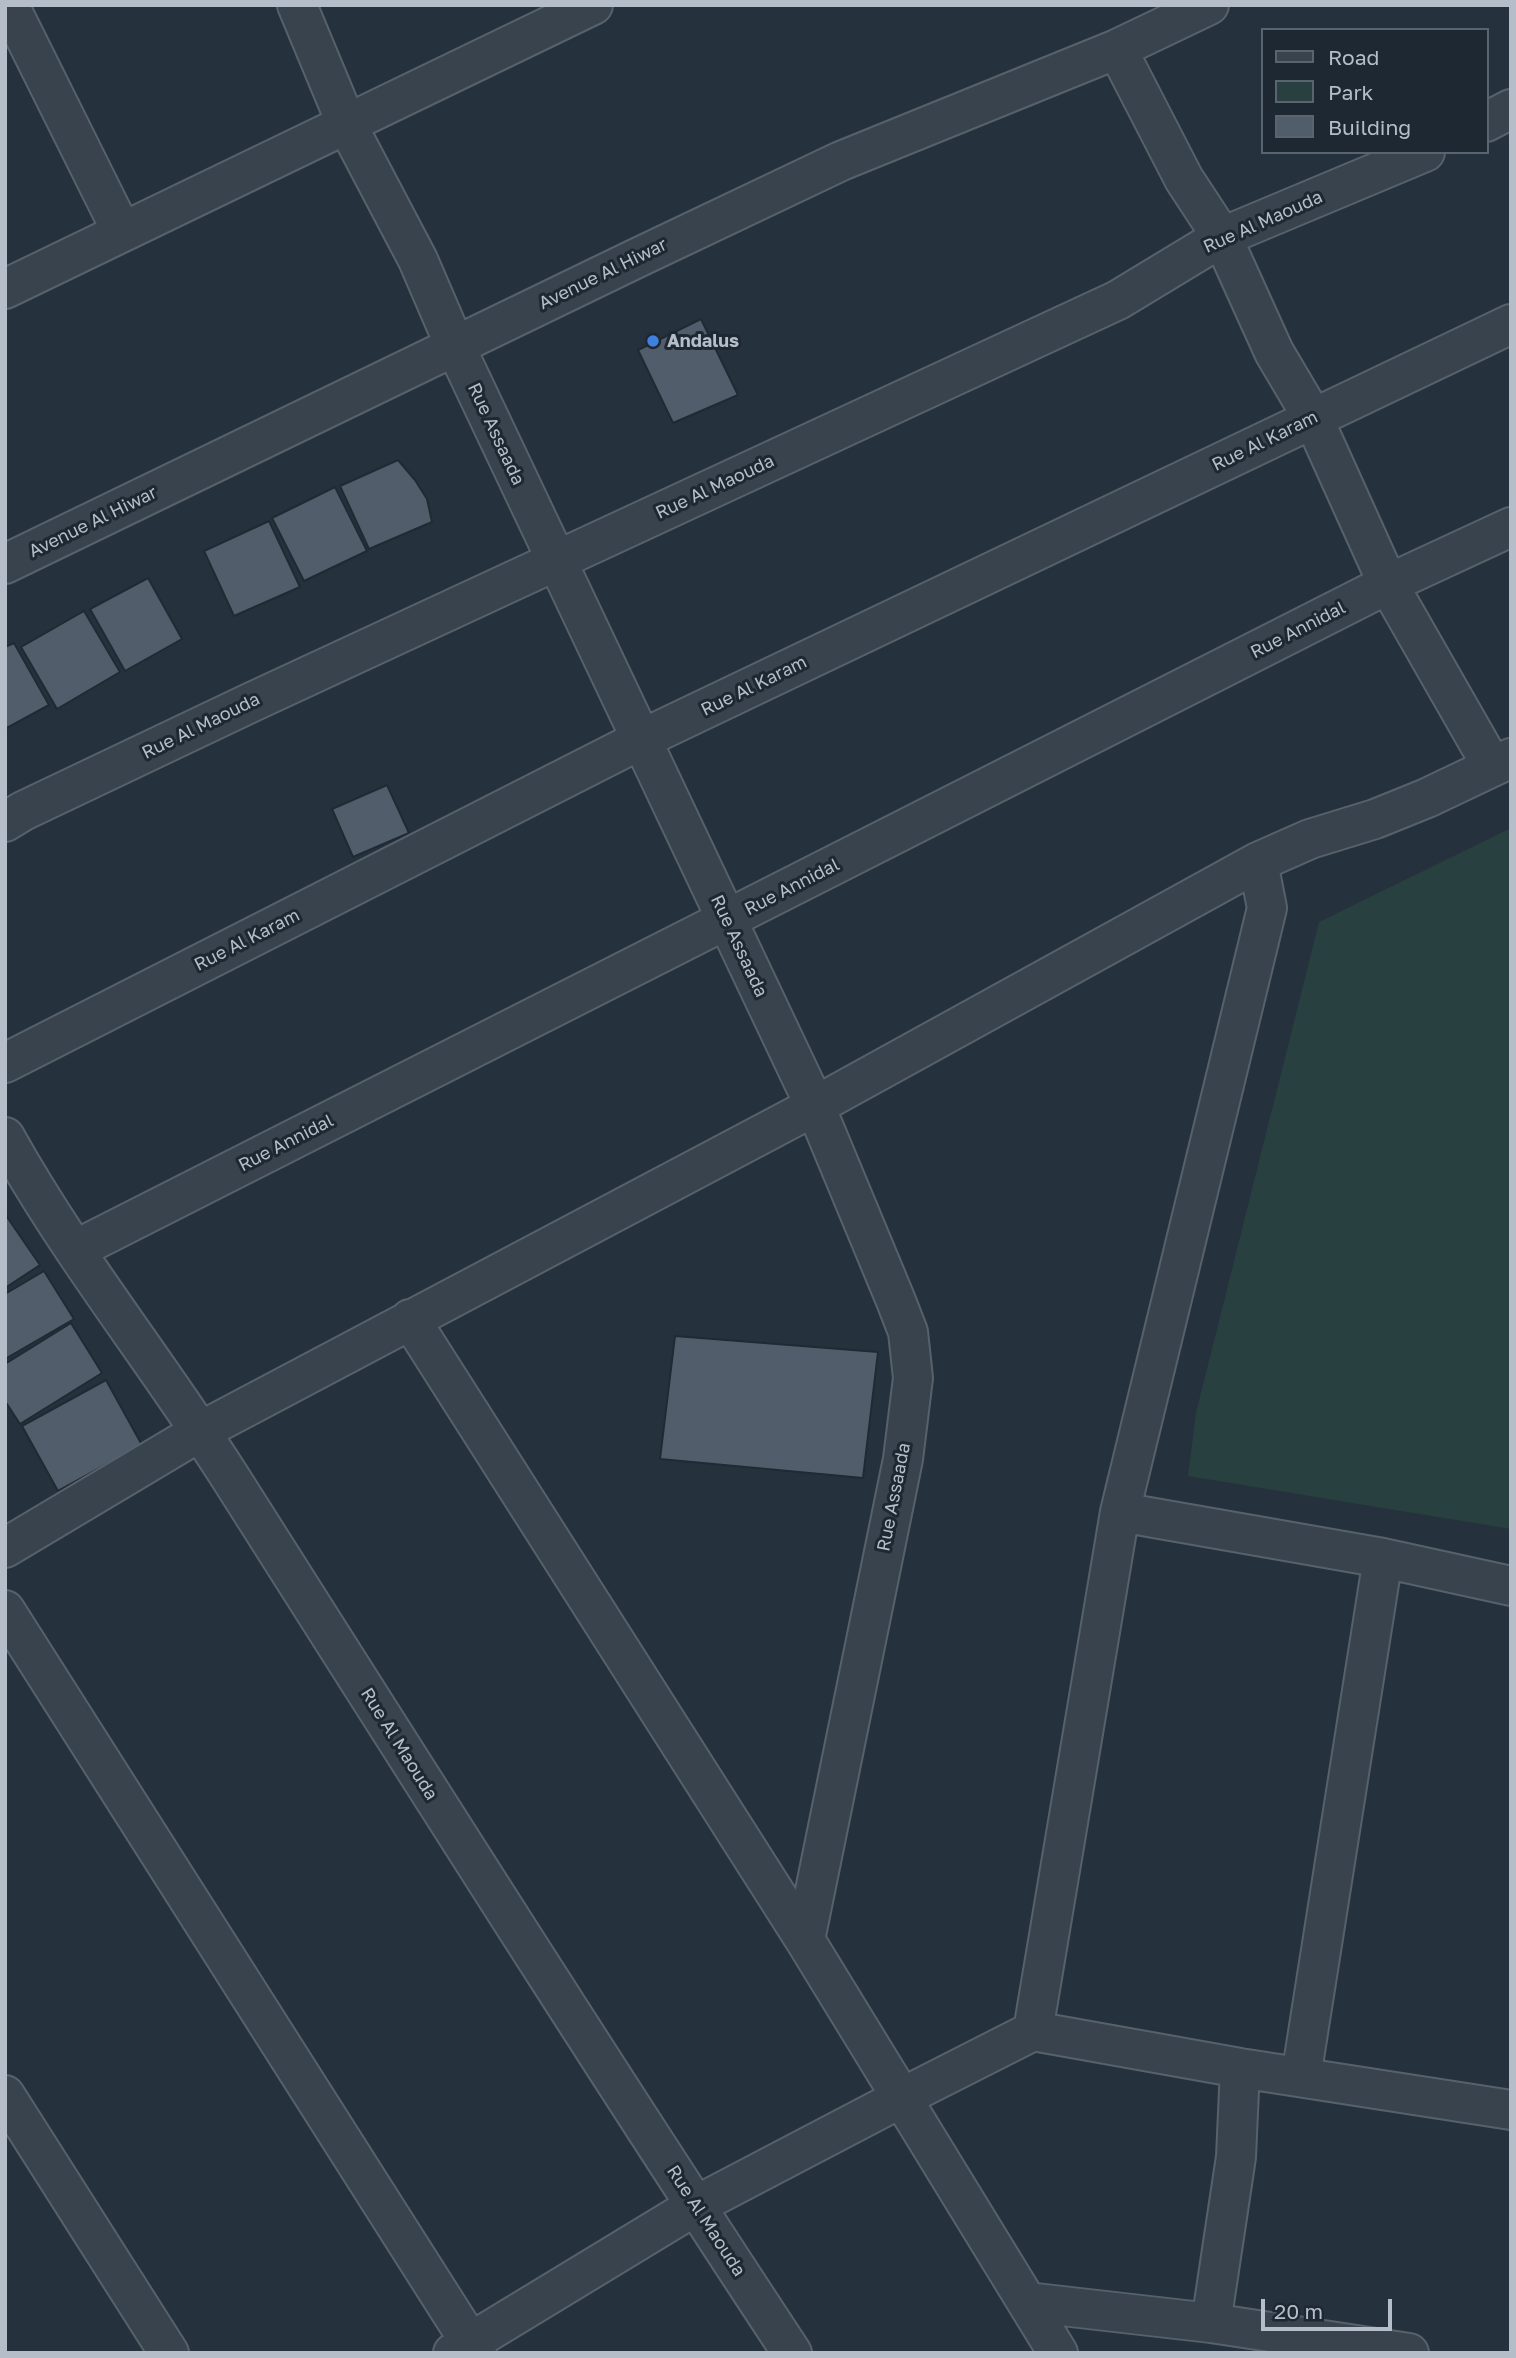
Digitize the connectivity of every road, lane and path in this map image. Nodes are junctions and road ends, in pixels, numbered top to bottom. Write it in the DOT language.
graph roads {
  1 [pos="9,5"];
  2 [pos="297,5"];
  3 [pos="1209,5"];
  4 [pos="580,8"];
  5 [pos="1117,49"];
  6 [pos="1511,109"];
  7 [pos="1488,121"];
  8 [pos="346,125"];
  9 [pos="1420,154"];
  10 [pos="122,232"];
  11 [pos="1222,237"];
  12 [pos="5,289"];
  13 [pos="1511,324"];
  14 [pos="454,346"];
  15 [pos="1313,418"];
  16 [pos="1511,527"];
  17 [pos="557,561"];
  18 [pos="5,564"];
  19 [pos="1388,584"];
  20 [pos="640,740"];
  21 [pos="1502,762"];
  22 [pos="5,822"];
  23 [pos="1258,862"];
  24 [pos="727,921"];
  25 [pos="5,1063"];
  26 [pos="815,1106"];
  27 [pos="5,1137"];
  28 [pos="75,1250"];
  29 [pos="410,1319"];
  30 [pos="201,1431"];
  31 [pos="1120,1512"];
  32 [pos="5,1548"];
  33 [pos="1383,1558"];
  34 [pos="1511,1586"];
  35 [pos="5,1609"];
  36 [pos="805,1940"];
  37 [pos="1033,2031"];
  38 [pos="1240,2068"];
  39 [pos="1301,2077"];
  40 [pos="5,2095"];
  41 [pos="903,2097"];
  42 [pos="1511,2109"];
  43 [pos="695,2206"];
  44 [pos="1027,2302"];
  45 [pos="1210,2323"];
  46 [pos="467,2349"];
  47 [pos="169,2353"];
  48 [pos="792,2353"];
  49 [pos="1058,2353"];
  50 [pos="1409,2353"];
  1 -- 10 [label="street"];
  2 -- 8 [label="street, Rue Assaada"];
  3 -- 5 [label="street, Avenue Al Hiwar"];
  4 -- 8 [label="street"];
  5 -- 11 [label="street"];
  5 -- 14 [label="street, Avenue Al Hiwar"];
  6 -- 7 [label="street"];
  8 -- 10 [label="street"];
  8 -- 14 [label="street, Rue Assaada"];
  9 -- 11 [label="street, Rue Al Maouda"];
  10 -- 12 [label="street"];
  11 -- 15 [label="street"];
  11 -- 17 [label="street, Rue Al Maouda"];
  13 -- 15 [label="street, Rue Al Karam"];
  14 -- 17 [label="street, Rue Assaada"];
  14 -- 18 [label="street, Avenue Al Hiwar"];
  15 -- 19 [label="street"];
  15 -- 20 [label="street, Rue Al Karam"];
  16 -- 19 [label="street, Rue Annidal"];
  17 -- 20 [label="street, Rue Assaada"];
  17 -- 22 [label="street, Rue Al Maouda"];
  19 -- 21 [label="street"];
  19 -- 24 [label="street, Rue Annidal"];
  20 -- 24 [label="street, Rue Assaada"];
  20 -- 25 [label="street, Rue Al Karam"];
  21 -- 23 [label="street"];
  23 -- 26 [label="street"];
  23 -- 31 [label="street"];
  24 -- 26 [label="street, Rue Assaada"];
  24 -- 28 [label="street, Rue Annidal"];
  26 -- 29 [label="street"];
  26 -- 36 [label="street, Rue Assaada"];
  27 -- 28 [label="street, Rue Al Maouda"];
  28 -- 30 [label="street, Rue Al Maouda"];
  29 -- 30 [label="street"];
  29 -- 36 [label="street"];
  30 -- 32 [label="street"];
  30 -- 43 [label="street, Rue Al Maouda"];
  31 -- 33 [label="street"];
  31 -- 37 [label="street"];
  33 -- 34 [label="street"];
  33 -- 39 [label="street"];
  35 -- 46 [label="street"];
  36 -- 41 [label="street"];
  37 -- 38 [label="street"];
  37 -- 41 [label="street"];
  38 -- 39 [label="street"];
  38 -- 45 [label="street"];
  39 -- 42 [label="street"];
  40 -- 47 [label="street"];
  41 -- 43 [label="street"];
  41 -- 44 [label="street"];
  43 -- 46 [label="street"];
  43 -- 48 [label="street, Rue Al Maouda"];
  44 -- 45 [label="street"];
  44 -- 49 [label="street"];
  45 -- 50 [label="street"];
}
